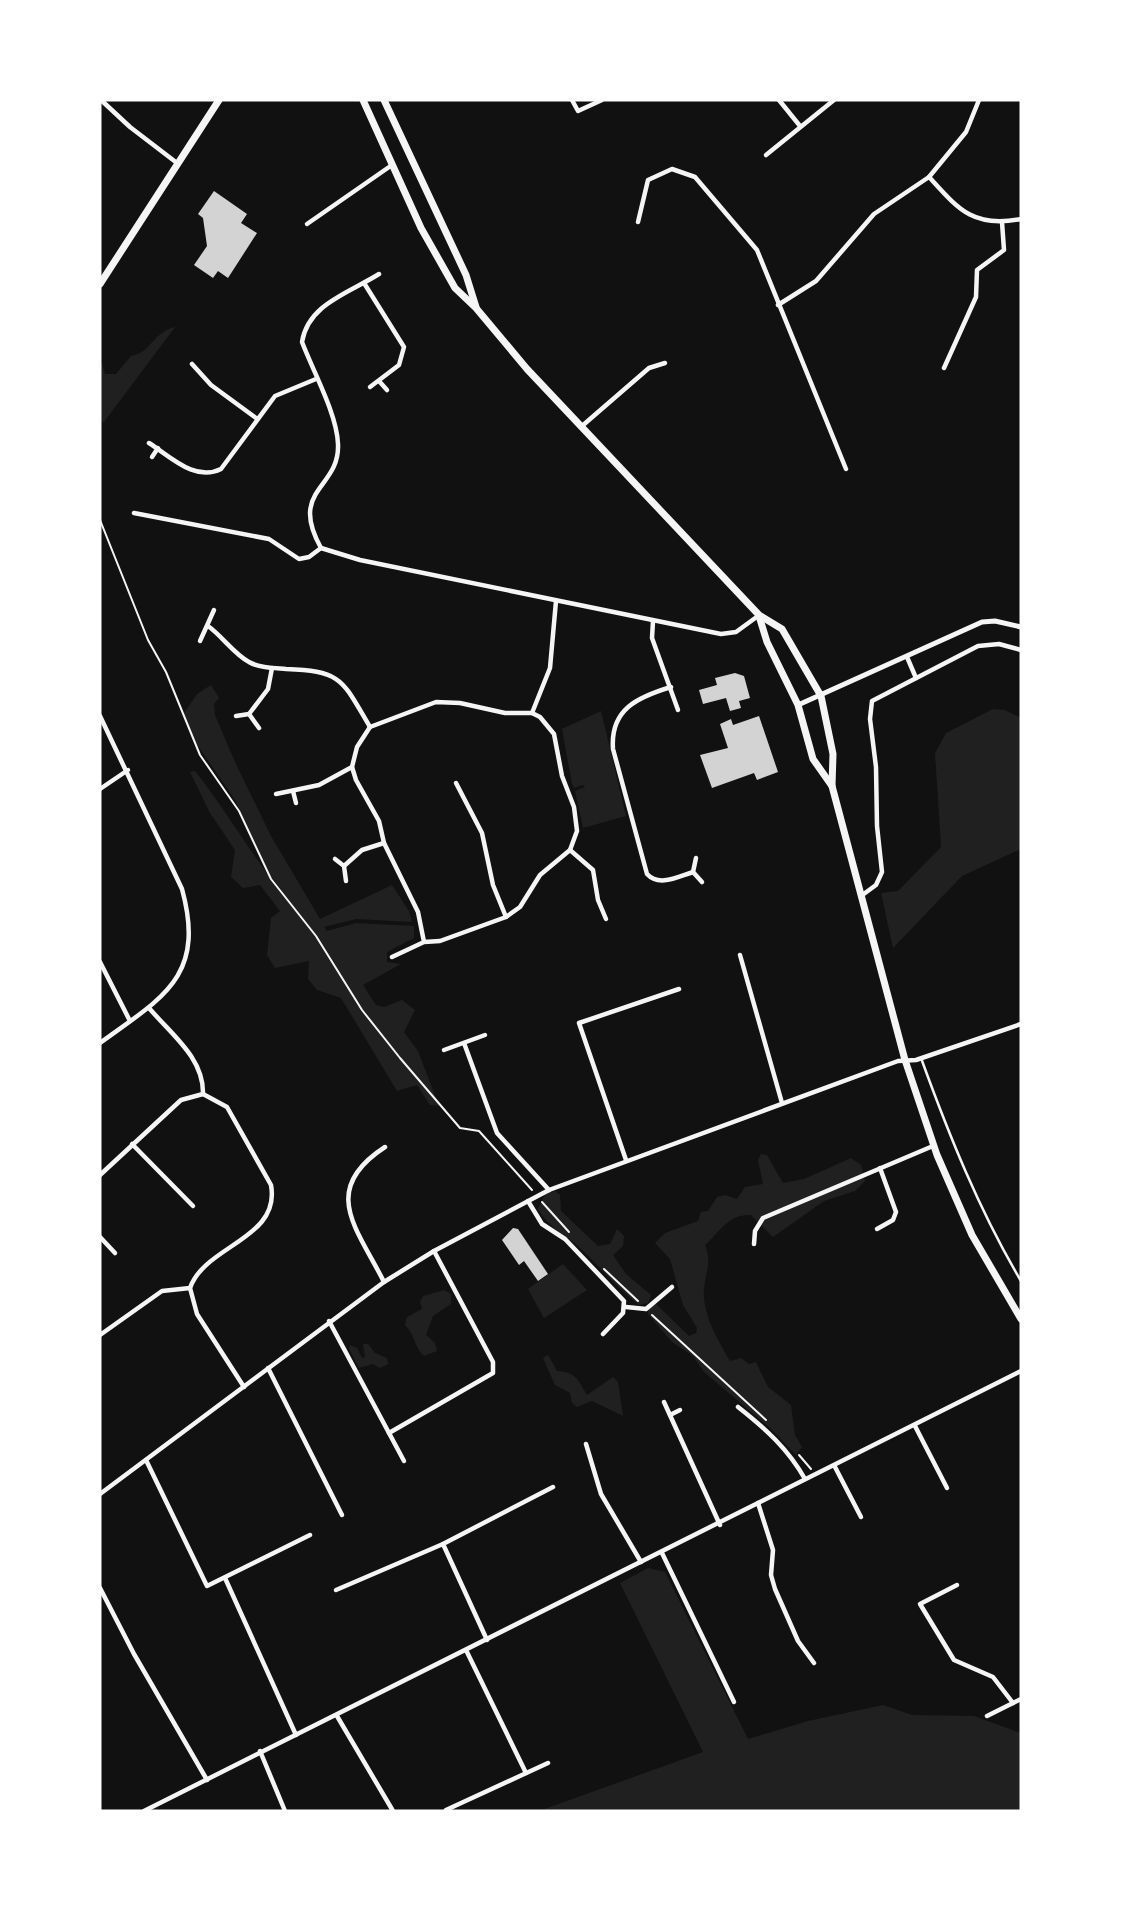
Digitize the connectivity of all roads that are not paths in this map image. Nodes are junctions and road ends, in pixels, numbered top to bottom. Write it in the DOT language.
graph roads {
  1 [pos="101,100"];
  2 [pos="219,100"];
  3 [pos="363,100"];
  4 [pos="384,100"];
  5 [pos="572,100"];
  6 [pos="602,100"];
  7 [pos="779,100"];
  8 [pos="834,100"];
  9 [pos="979,100"];
  10 [pos="800,127"];
  11 [pos="766,155"];
  12 [pos="177,163"];
  13 [pos="392,164"];
  14 [pos="929,177"];
  15 [pos="1021,219"];
  16 [pos="638,222"];
  17 [pos="1002,222"];
  18 [pos="307,224"];
  19 [pos="379,274"];
  20 [pos="365,283"];
  21 [pos="100,284"];
  22 [pos="777,305"];
  23 [pos="476,308"];
  24 [pos="666,363"];
  25 [pos="192,364"];
  26 [pos="944,368"];
  27 [pos="316,379"];
  28 [pos="379,381"];
  29 [pos="370,387"];
  30 [pos="387,390"];
  31 [pos="256,418"];
  32 [pos="582,426"];
  33 [pos="149,443"];
  34 [pos="158,449"];
  35 [pos="152,457"];
  36 [pos="846,469"];
  37 [pos="134,513"];
  38 [pos="321,548"];
  39 [pos="556,601"];
  40 [pos="214,610"];
  41 [pos="759,615"];
  42 [pos="653,621"];
  43 [pos="208,626"];
  44 [pos="1021,627"];
  45 [pos="200,641"];
  46 [pos="1021,650"];
  47 [pos="907,657"];
  48 [pos="272,668"];
  49 [pos="916,678"];
  50 [pos="671,687"];
  51 [pos="821,696"];
  52 [pos="798,705"];
  53 [pos="678,710"];
  54 [pos="532,713"];
  55 [pos="249,714"];
  56 [pos="100,716"];
  57 [pos="236,716"];
  58 [pos="370,727"];
  59 [pos="259,728"];
  60 [pos="352,767"];
  61 [pos="128,771"];
  62 [pos="456,783"];
  63 [pos="832,786"];
  64 [pos="100,789"];
  65 [pos="293,791"];
  66 [pos="276,794"];
  67 [pos="296,803"];
  68 [pos="384,843"];
  69 [pos="570,850"];
  70 [pos="696,858"];
  71 [pos="335,859"];
  72 [pos="344,866"];
  73 [pos="692,872"];
  74 [pos="346,881"];
  75 [pos="702,882"];
  76 [pos="860,896"];
  77 [pos="506,917"];
  78 [pos="607,919"];
  79 [pos="424,942"];
  80 [pos="740,955"];
  81 [pos="392,957"];
  82 [pos="100,962"];
  83 [pos="679,989"];
  84 [pos="149,1007"];
  85 [pos="130,1021"];
  86 [pos="1021,1024"];
  87 [pos="485,1035"];
  88 [pos="464,1042"];
  89 [pos="100,1043"];
  90 [pos="444,1049"];
  91 [pos="921,1058"];
  92 [pos="905,1060"];
  93 [pos="203,1094"];
  94 [pos="782,1103"];
  95 [pos="132,1144"];
  96 [pos="933,1146"];
  97 [pos="385,1147"];
  98 [pos="625,1160"];
  99 [pos="880,1168"];
  100 [pos="100,1175"];
  101 [pos="549,1190"];
  102 [pos="528,1201"];
  103 [pos="192,1206"];
  104 [pos="877,1229"];
  105 [pos="100,1237"];
  106 [pos="754,1244"];
  107 [pos="434,1251"];
  108 [pos="115,1253"];
  109 [pos="1021,1281"];
  110 [pos="384,1282"];
  111 [pos="672,1287"];
  112 [pos="190,1288"];
  113 [pos="626,1307"];
  114 [pos="1021,1319"];
  115 [pos="329,1321"];
  116 [pos="603,1334"];
  117 [pos="100,1335"];
  118 [pos="268,1368"];
  119 [pos="1021,1371"];
  120 [pos="244,1387"];
  121 [pos="664,1402"];
  122 [pos="738,1408"];
  123 [pos="680,1410"];
  124 [pos="670,1415"];
  125 [pos="915,1426"];
  126 [pos="389,1433"];
  127 [pos="586,1444"];
  128 [pos="146,1460"];
  129 [pos="404,1461"];
  130 [pos="835,1467"];
  131 [pos="805,1479"];
  132 [pos="553,1487"];
  133 [pos="947,1489"];
  134 [pos="100,1494"];
  135 [pos="758,1503"];
  136 [pos="342,1515"];
  137 [pos="861,1517"];
  138 [pos="720,1525"];
  139 [pos="310,1535"];
  140 [pos="443,1544"];
  141 [pos="662,1553"];
  142 [pos="641,1563"];
  143 [pos="225,1578"];
  144 [pos="957,1586"];
  145 [pos="100,1588"];
  146 [pos="336,1590"];
  147 [pos="487,1640"];
  148 [pos="467,1650"];
  149 [pos="814,1663"];
  150 [pos="1021,1699"];
  151 [pos="734,1702"];
  152 [pos="1013,1703"];
  153 [pos="337,1716"];
  154 [pos="987,1716"];
  155 [pos="296,1735"];
  156 [pos="260,1752"];
  157 [pos="548,1763"];
  158 [pos="526,1773"];
  159 [pos="207,1780"];
  160 [pos="446,1810"];
  161 [pos="144,1811"];
  162 [pos="285,1811"];
  163 [pos="393,1811"];
  1 -- 12 [label="street"];
  2 -- 12 [label="main road"];
  3 -- 13 [label="main road"];
  4 -- 23 [label="main road"];
  5 -- 6 [label="street"];
  7 -- 10 [label="street"];
  8 -- 10 [label="street"];
  9 -- 14 [label="street"];
  10 -- 11 [label="street"];
  12 -- 21 [label="main road"];
  13 -- 18 [label="street"];
  13 -- 23 [label="main road"];
  14 -- 17 [label="street"];
  14 -- 22 [label="street"];
  15 -- 17 [label="street"];
  16 -- 22 [label="street"];
  17 -- 26 [label="street"];
  19 -- 20 [label="street"];
  20 -- 27 [label="street"];
  20 -- 28 [label="street"];
  22 -- 36 [label="street"];
  23 -- 32 [label="main road"];
  24 -- 32 [label="street"];
  25 -- 31 [label="street"];
  27 -- 31 [label="street"];
  27 -- 38 [label="street"];
  28 -- 29 [label="street"];
  28 -- 30 [label="street"];
  31 -- 34 [label="street"];
  32 -- 41 [label="main road"];
  33 -- 34 [label="street"];
  34 -- 35 [label="street"];
  37 -- 38 [label="street"];
  38 -- 39 [label="street"];
  39 -- 42 [label="street"];
  39 -- 54 [label="street"];
  40 -- 43 [label="street"];
  41 -- 42 [label="street"];
  41 -- 51 [label="main road"];
  41 -- 52 [label="main road"];
  42 -- 50 [label="street"];
  43 -- 45 [label="street"];
  43 -- 48 [label="street"];
  44 -- 47 [label="street"];
  46 -- 49 [label="street"];
  47 -- 49 [label="street"];
  47 -- 51 [label="street"];
  48 -- 55 [label="street"];
  48 -- 58 [label="street"];
  49 -- 76 [label="street"];
  50 -- 53 [label="street"];
  50 -- 73 [label="street"];
  51 -- 52 [label="street"];
  51 -- 63 [label="main road"];
  52 -- 63 [label="main road"];
  54 -- 58 [label="street"];
  54 -- 69 [label="street"];
  55 -- 57 [label="street"];
  55 -- 59 [label="street"];
  56 -- 61 [label="street"];
  58 -- 60 [label="street"];
  60 -- 65 [label="street"];
  60 -- 68 [label="street"];
  61 -- 64 [label="street"];
  61 -- 84 [label="street"];
  62 -- 77 [label="street"];
  63 -- 76 [label="main road"];
  65 -- 66 [label="street"];
  65 -- 67 [label="street"];
  68 -- 72 [label="street"];
  68 -- 79 [label="street"];
  69 -- 77 [label="street"];
  69 -- 78 [label="street"];
  70 -- 73 [label="street"];
  71 -- 72 [label="street"];
  72 -- 74 [label="street"];
  73 -- 75 [label="street"];
  76 -- 92 [label="main road"];
  77 -- 79 [label="street"];
  79 -- 81 [label="street"];
  80 -- 94 [label="street"];
  82 -- 85 [label="street"];
  83 -- 98 [label="street"];
  84 -- 85 [label="street"];
  84 -- 93 [label="street"];
  85 -- 89 [label="street"];
  86 -- 91 [label="street"];
  87 -- 88 [label="street"];
  88 -- 90 [label="street"];
  88 -- 101 [label="street"];
  91 -- 92 [label="street"];
  91 -- 109 [label="lane"];
  92 -- 94 [label="street"];
  92 -- 96 [label="main road"];
  93 -- 95 [label="street"];
  93 -- 112 [label="street"];
  94 -- 98 [label="street"];
  95 -- 100 [label="street"];
  95 -- 103 [label="street"];
  96 -- 99 [label="street"];
  96 -- 114 [label="main road"];
  97 -- 110 [label="street"];
  98 -- 101 [label="street"];
  99 -- 104 [label="street"];
  99 -- 106 [label="street"];
  101 -- 102 [label="street"];
  102 -- 107 [label="street"];
  102 -- 113 [label="street"];
  105 -- 108 [label="street"];
  107 -- 110 [label="street"];
  107 -- 126 [label="street"];
  110 -- 115 [label="street"];
  111 -- 113 [label="street"];
  112 -- 117 [label="street"];
  112 -- 120 [label="street"];
  113 -- 116 [label="street"];
  115 -- 118 [label="street"];
  115 -- 126 [label="street"];
  118 -- 120 [label="street"];
  118 -- 136 [label="street"];
  119 -- 125 [label="street"];
  120 -- 128 [label="street"];
  121 -- 124 [label="street"];
  122 -- 131 [label="street"];
  123 -- 124 [label="street"];
  124 -- 138 [label="street"];
  125 -- 130 [label="street"];
  125 -- 133 [label="street"];
  126 -- 129 [label="street"];
  127 -- 142 [label="street"];
  128 -- 134 [label="street"];
  128 -- 143 [label="street"];
  130 -- 131 [label="street"];
  130 -- 137 [label="street"];
  131 -- 135 [label="street"];
  132 -- 140 [label="street"];
  135 -- 138 [label="street"];
  135 -- 149 [label="street"];
  138 -- 141 [label="street"];
  139 -- 143 [label="street"];
  140 -- 146 [label="street"];
  140 -- 147 [label="street"];
  141 -- 142 [label="street"];
  141 -- 151 [label="street"];
  142 -- 147 [label="street"];
  143 -- 155 [label="street"];
  144 -- 152 [label="street"];
  145 -- 159 [label="street"];
  147 -- 148 [label="street"];
  148 -- 153 [label="street"];
  148 -- 158 [label="street"];
  150 -- 152 [label="street"];
  152 -- 154 [label="street"];
  153 -- 155 [label="street"];
  153 -- 163 [label="street"];
  155 -- 156 [label="street"];
  156 -- 159 [label="street"];
  156 -- 162 [label="street"];
  157 -- 158 [label="street"];
  158 -- 160 [label="street"];
  159 -- 161 [label="street"];
}
